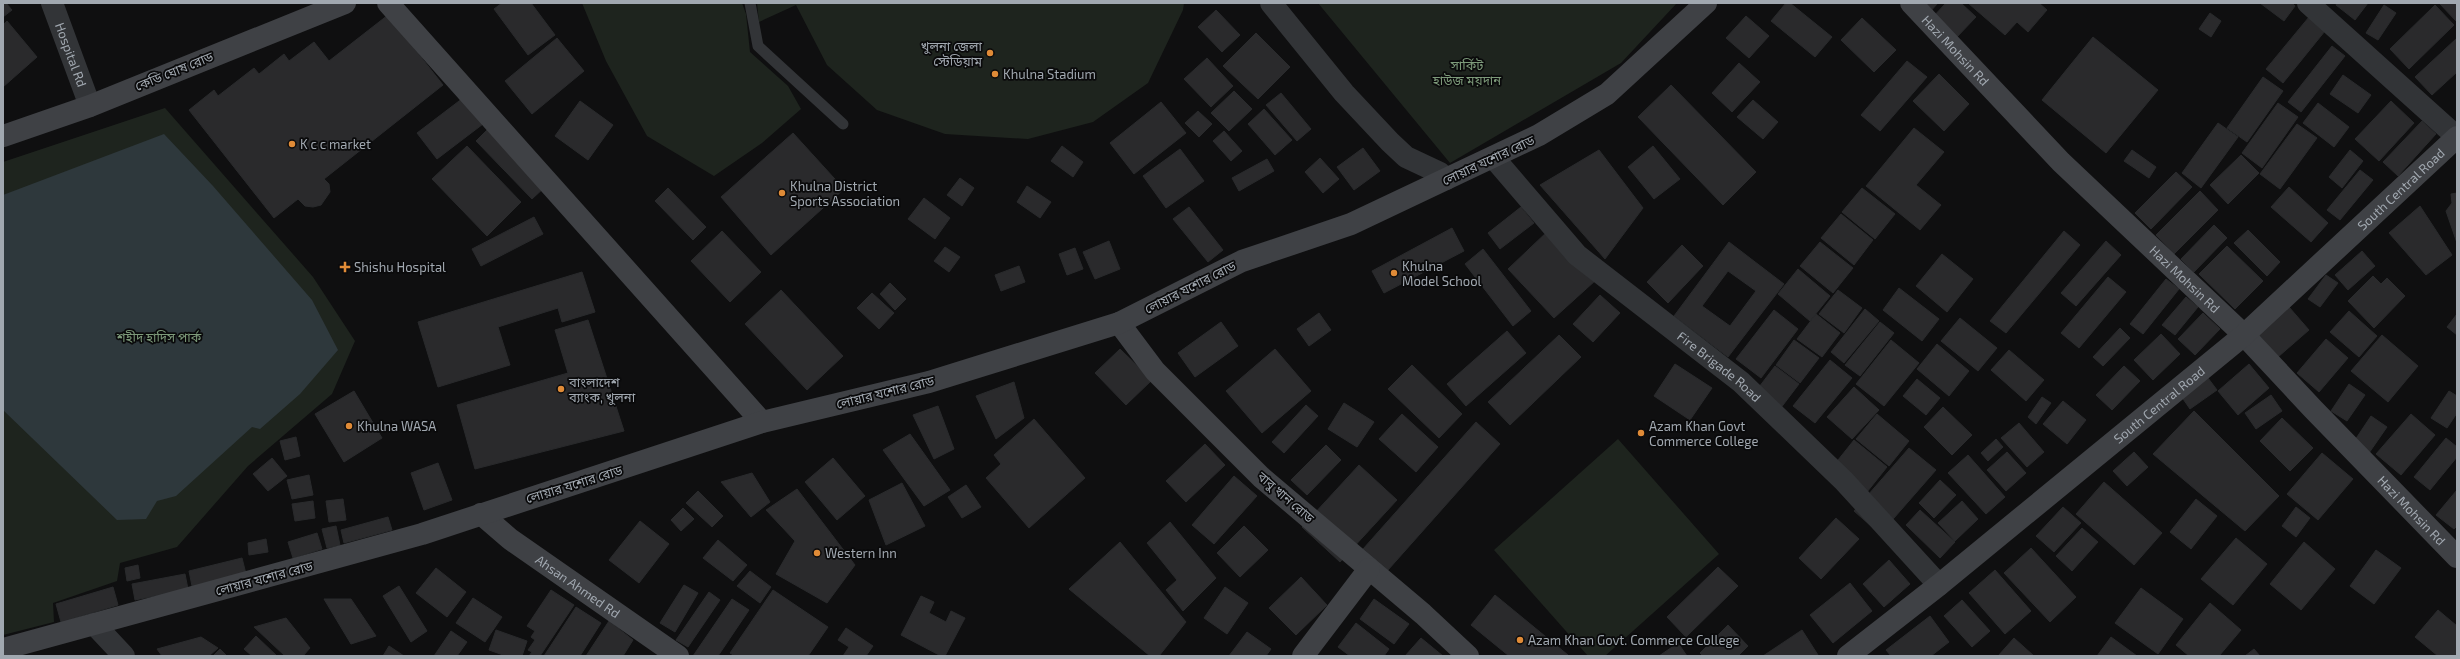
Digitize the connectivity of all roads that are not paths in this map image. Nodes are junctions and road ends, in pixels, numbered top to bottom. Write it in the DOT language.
graph roads {
  1 [pos="52,3"];
  2 [pos="345,3"];
  3 [pos="388,3"];
  4 [pos="750,3"];
  5 [pos="1271,3"];
  6 [pos="1706,3"];
  7 [pos="1911,3"];
  8 [pos="2308,3"];
  9 [pos="90,106"];
  10 [pos="843,124"];
  11 [pos="3,136"];
  12 [pos="2457,137"];
  13 [pos="1493,157"];
  14 [pos="1446,179"];
  15 [pos="1119,323"];
  16 [pos="2244,335"];
  17 [pos="762,422"];
  18 [pos="481,514"];
  19 [pos="2457,557"];
  20 [pos="1370,569"];
  21 [pos="1939,585"];
  22 [pos="94,624"];
  23 [pos="3,649"];
  24 [pos="124,656"];
  25 [pos="678,656"];
  26 [pos="1303,656"];
  27 [pos="1468,656"];
  28 [pos="1848,656"];
  1 -- 9 [label="street, Hospital Rd"];
  2 -- 9 [label="street, কেডি ঘোষ রোড"];
  3 -- 17 [label="street"];
  4 -- 10 [label="lane"];
  5 -- 14 [label="street"];
  6 -- 13 [label="street, লোয়ার যশোর রোড"];
  7 -- 16 [label="street, Hazi Mohsin Rd"];
  8 -- 12 [label="street"];
  9 -- 11 [label="street, কেডি ঘোষ রোড"];
  12 -- 16 [label="street, South Central Road"];
  13 -- 14 [label="street, লোয়ার যশোর রোড"];
  13 -- 21 [label="street, Fire Brigade Road"];
  14 -- 15 [label="street, লোয়ার যশোর রোড"];
  15 -- 17 [label="street, লোয়ার যশোর রোড"];
  15 -- 20 [label="street, বাবু খান রোড"];
  16 -- 19 [label="street, Hazi Mohsin Rd"];
  16 -- 21 [label="street, South Central Road"];
  17 -- 18 [label="street, লোয়ার যশোর রোড"];
  18 -- 22 [label="street, লোয়ার যশোর রোড"];
  18 -- 25 [label="street, Ahsan Ahmed Rd"];
  20 -- 26 [label="street"];
  20 -- 27 [label="street, বাবু খান রোড"];
  21 -- 28 [label="street, South Central Road"];
  22 -- 23 [label="street, লোয়ার যশোর রোড"];
  22 -- 24 [label="street"];
}
